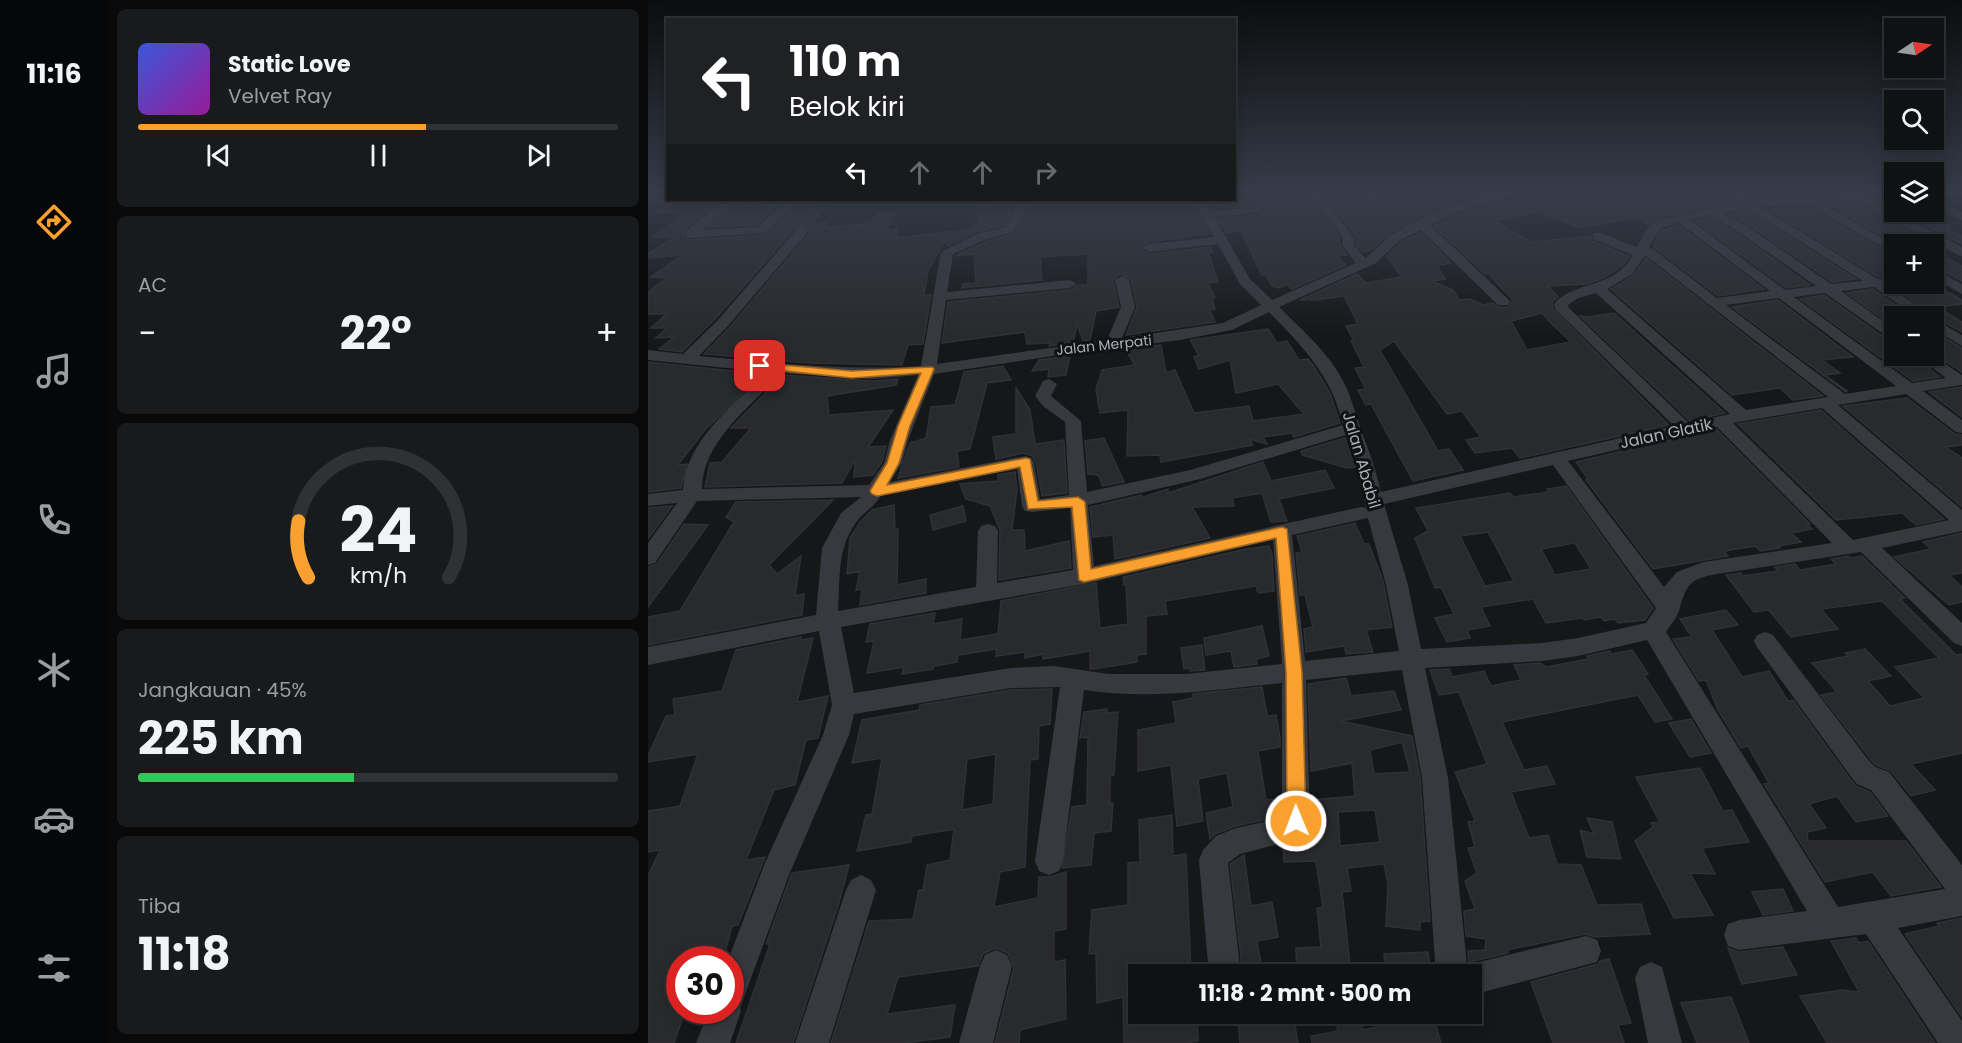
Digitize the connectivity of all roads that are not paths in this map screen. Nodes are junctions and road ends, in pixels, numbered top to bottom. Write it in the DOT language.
graph roads {
  1 [pos="795,239"];
  2 [pos="977,239"];
  3 [pos="1349,239"];
  4 [pos="1394,239"];
  5 [pos="1437,239"];
  6 [pos="1603,239"];
  7 [pos="1648,239"];
  8 [pos="1708,239"];
  9 [pos="1754,239"];
  10 [pos="1805,239"];
  11 [pos="1937,239"];
  12 [pos="1222,240"];
  13 [pos="1149,248"];
  14 [pos="1642,250"];
  15 [pos="1962,252"];
  16 [pos="1363,264"];
  17 [pos="1962,273"];
  18 [pos="1944,274"];
  19 [pos="1122,280"];
  20 [pos="1944,280"];
  21 [pos="1884,282"];
  22 [pos="1876,283"];
  23 [pos="1070,284"];
  24 [pos="1598,288"];
  25 [pos="1829,288"];
  26 [pos="1962,290"];
  27 [pos="1783,293"];
  28 [pos="939,297"];
  29 [pos="1503,302"];
  30 [pos="1714,302"];
  31 [pos="1268,306"];
  32 [pos="1909,306"];
  33 [pos="1884,328"];
  34 [pos="1944,330"];
  35 [pos="1962,342"];
  36 [pos="1112,345"];
  37 [pos="648,355"];
  38 [pos="688,358"];
  39 [pos="1939,366"];
  40 [pos="779,368"];
  41 [pos="928,369"];
  42 [pos="1960,380"];
  43 [pos="1049,384"];
  44 [pos="1908,388"];
  45 [pos="1833,401"];
  46 [pos="1742,416"];
  47 [pos="1721,421"];
  48 [pos="1352,428"];
  49 [pos="1962,428"];
  50 [pos="1686,429"];
  51 [pos="1556,457"];
  52 [pos="877,491"];
  53 [pos="692,495"];
  54 [pos="648,500"];
  55 [pos="1078,502"];
  56 [pos="1367,507"];
  57 [pos="1962,523"];
  58 [pos="988,531"];
  59 [pos="1282,532"];
  60 [pos="1856,546"];
  61 [pos="648,558"];
  62 [pos="1084,576"];
  63 [pos="986,593"];
  64 [pos="1669,609"];
  65 [pos="828,621"];
  66 [pos="1653,630"];
  67 [pos="1962,637"];
  68 [pos="1765,641"];
  69 [pos="648,656"];
  70 [pos="1413,659"];
  71 [pos="1294,672"];
  72 [pos="1073,679"];
  73 [pos="844,705"];
  74 [pos="1049,861"];
  75 [pos="1962,888"];
  76 [pos="861,890"];
  77 [pos="1962,901"];
  78 [pos="1873,918"];
  79 [pos="1831,923"];
  80 [pos="1739,935"];
  81 [pos="1586,951"];
  82 [pos="744,958"];
  83 [pos="1224,964"];
  84 [pos="1451,964"];
  85 [pos="996,966"];
  86 [pos="1482,977"];
  87 [pos="1651,978"];
  88 [pos="720,1024"];
  89 [pos="713,1043"];
  90 [pos="812,1043"];
  91 [pos="976,1043"];
  92 [pos="1665,1043"];
  93 [pos="1957,1043"];
  1 -- 38 [label="street"];
  2 -- 28 [label="street"];
  3 -- 16 [label="street"];
  4 -- 16 [label="street, Jalan Merpati"];
  5 -- 29 [label="street"];
  6 -- 14 [label="street"];
  7 -- 14 [label="street"];
  8 -- 27 [label="street"];
  9 -- 25 [label="street"];
  10 -- 22 [label="street"];
  11 -- 15 [label="street"];
  12 -- 13 [label="street"];
  12 -- 31 [label="street, Jalan Ababil"];
  14 -- 24 [label="street"];
  14 -- 30 [label="street"];
  16 -- 31 [label="street, Jalan Merpati"];
  17 -- 18 [label="street"];
  19 -- 36 [label="street"];
  20 -- 26 [label="street"];
  21 -- 22 [label="street"];
  22 -- 25 [label="street"];
  22 -- 32 [label="street"];
  23 -- 28 [label="street"];
  24 -- 46 [label="street"];
  24 -- 50 [label="street"];
  25 -- 27 [label="street"];
  25 -- 33 [label="street"];
  27 -- 30 [label="street"];
  27 -- 44 [label="street"];
  28 -- 41 [label="street"];
  30 -- 45 [label="street"];
  31 -- 36 [label="street, Jalan Merpati"];
  31 -- 48 [label="street, Jalan Ababil"];
  34 -- 35 [label="street"];
  36 -- 41 [label="street, Jalan Merpati"];
  37 -- 38 [label="street, Jalan Merpati"];
  38 -- 40 [label="street, Jalan Merpati"];
  39 -- 42 [label="street"];
  40 -- 41 [label="street, Jalan Merpati"];
  40 -- 53 [label="street"];
  41 -- 52 [label="street"];
  42 -- 44 [label="street, Jalan Glatik"];
  43 -- 55 [label="street"];
  44 -- 45 [label="street, Jalan Glatik"];
  44 -- 49 [label="street"];
  45 -- 46 [label="street, Jalan Glatik"];
  45 -- 57 [label="street"];
  46 -- 47 [label="street, Jalan Glatik"];
  47 -- 50 [label="street, Jalan Glatik"];
  47 -- 60 [label="street"];
  48 -- 55 [label="street"];
  48 -- 56 [label="street, Jalan Ababil"];
  50 -- 51 [label="street, Jalan Glatik"];
  51 -- 56 [label="street, Jalan Glatik"];
  51 -- 64 [label="street"];
  52 -- 53 [label="street"];
  52 -- 55 [label="street"];
  52 -- 65 [label="street"];
  53 -- 54 [label="street"];
  53 -- 61 [label="street"];
  55 -- 62 [label="street"];
  56 -- 59 [label="street, Jalan Glatik"];
  56 -- 70 [label="street, Jalan Ababil"];
  57 -- 60 [label="street"];
  58 -- 63 [label="street"];
  59 -- 62 [label="street, Jalan Glatik"];
  59 -- 71 [label="street"];
  60 -- 64 [label="street"];
  60 -- 67 [label="street"];
  62 -- 63 [label="street, Jalan Glatik"];
  63 -- 65 [label="street, Jalan Glatik"];
  64 -- 66 [label="street"];
  65 -- 69 [label="street, Jalan Glatik"];
  65 -- 73 [label="street"];
  66 -- 70 [label="street"];
  66 -- 79 [label="street"];
  68 -- 75 [label="street"];
  70 -- 71 [label="street"];
  70 -- 84 [label="street, Jalan Ababil"];
  71 -- 72 [label="street"];
  71 -- 83 [label="street"];
  72 -- 73 [label="street"];
  72 -- 74 [label="street"];
  73 -- 82 [label="street"];
  76 -- 90 [label="street"];
  77 -- 78 [label="street"];
  78 -- 79 [label="street"];
  78 -- 93 [label="street"];
  79 -- 80 [label="street"];
  81 -- 86 [label="street"];
  85 -- 91 [label="street"];
  87 -- 92 [label="street"];
  88 -- 89 [label="street"];
}
